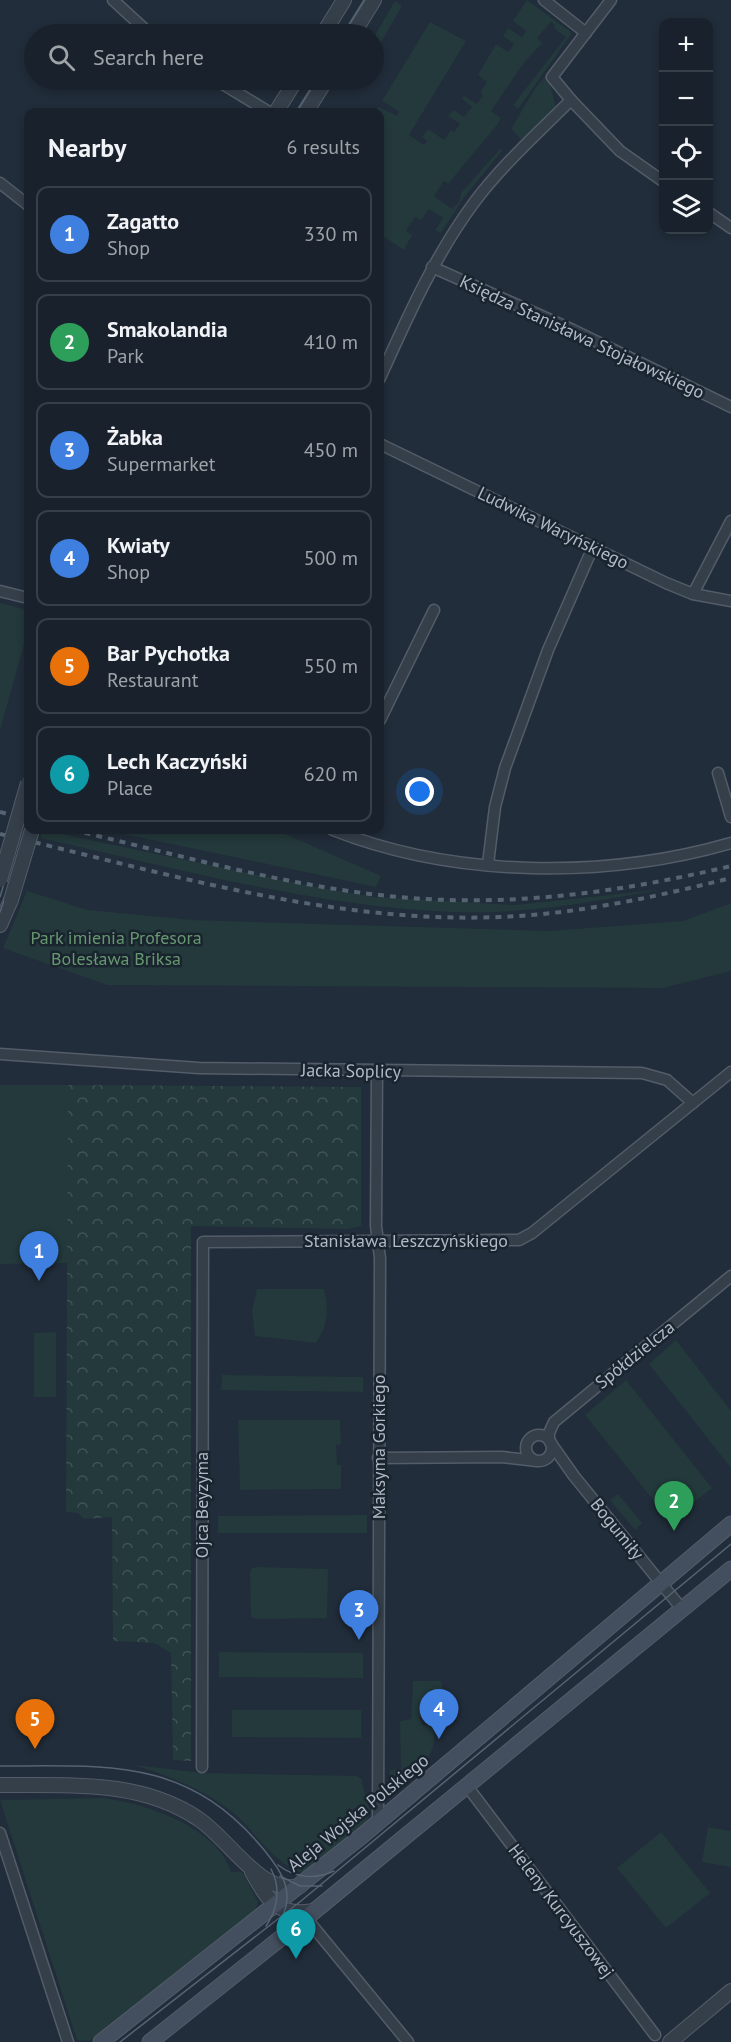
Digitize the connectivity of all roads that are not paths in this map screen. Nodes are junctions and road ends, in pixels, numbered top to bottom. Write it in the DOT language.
graph roads {
  1 [pos="112,0"];
  2 [pos="344,0"];
  3 [pos="374,0"];
  4 [pos="544,0"];
  5 [pos="611,0"];
  6 [pos="139,24"];
  7 [pos="329,24"];
  8 [pos="359,24"];
  9 [pos="586,33"];
  10 [pos="233,90"];
  11 [pos="290,90"];
  12 [pos="320,90"];
  13 [pos="571,100"];
  14 [pos="262,108"];
  15 [pos="278,108"];
  16 [pos="308,108"];
  17 [pos="660,180"];
  18 [pos="0,183"];
  19 [pos="24,202"];
  20 [pos="713,215"];
  21 [pos="731,228"];
  22 [pos="432,267"];
  23 [pos="384,369"];
  24 [pos="731,407"];
  25 [pos="384,446"];
  26 [pos="731,521"];
  27 [pos="593,547"];
  28 [pos="0,591"];
  29 [pos="693,594"];
  30 [pos="24,597"];
  31 [pos="731,601"];
  32 [pos="434,610"];
  33 [pos="384,712"];
  34 [pos="718,773"];
  35 [pos="24,797"];
  36 [pos="731,817"];
  37 [pos="31,834"];
  38 [pos="345,834"];
  39 [pos="731,843"];
  40 [pos="488,864"];
  41 [pos="0,880"];
  42 [pos="0,926"];
  43 [pos="0,1054"];
  44 [pos="377,1071"];
  45 [pos="731,1072"];
  46 [pos="693,1103"];
  47 [pos="203,1242"];
  48 [pos="378,1242"];
  49 [pos="731,1276"];
  50 [pos="529,1439"];
  51 [pos="550,1441"];
  52 [pos="502,1457"];
  53 [pos="378,1458"];
  54 [pos="540,1461"];
  55 [pos="574,1476"];
  56 [pos="731,1524"];
  57 [pos="731,1569"];
  58 [pos="660,1583"];
  59 [pos="682,1609"];
  60 [pos="202,1767"];
  61 [pos="0,1785"];
  62 [pos="466,1786"];
  63 [pos="378,1822"];
  64 [pos="0,1833"];
  65 [pos="250,1867"];
  66 [pos="300,1886"];
  67 [pos="276,1906"];
  68 [pos="311,1915"];
  69 [pos="731,1991"];
  70 [pos="655,2035"];
  71 [pos="68,2042"];
  72 [pos="101,2042"];
  73 [pos="150,2042"];
  74 [pos="408,2042"];
  75 [pos="670,2042"];
  1 -- 6 [label="street"];
  2 -- 7 [label="street"];
  3 -- 8 [label="street"];
  4 -- 9 [label="street"];
  5 -- 9 [label="street"];
  9 -- 13 [label="street"];
  10 -- 14 [label="street"];
  11 -- 15 [label="street"];
  12 -- 16 [label="street"];
  13 -- 17 [label="street"];
  13 -- 22 [label="street"];
  18 -- 19 [label="street"];
  20 -- 21 [label="street"];
  22 -- 23 [label="street"];
  22 -- 24 [label="street, Księdza Stanisława Stojałowskiego"];
  25 -- 27 [label="street, Ludwika Waryńskiego"];
  26 -- 29 [label="street"];
  27 -- 29 [label="street, Ludwika Waryńskiego"];
  27 -- 40 [label="street"];
  28 -- 30 [label="street"];
  29 -- 31 [label="street, Ludwika Waryńskiego"];
  32 -- 33 [label="street"];
  34 -- 36 [label="street"];
  35 -- 41 [label="street, bridge"];
  37 -- 42 [label="street, bridge"];
  38 -- 40 [label="street"];
  39 -- 40 [label="street"];
  43 -- 44 [label="street, Jacka Soplicy"];
  44 -- 46 [label="street, Jacka Soplicy"];
  44 -- 48 [label="street, Maksyma Gorkiego"];
  45 -- 46 [label="street, Stanisława Leszczyńskiego"];
  46 -- 48 [label="street, Stanisława Leszczyńskiego"];
  47 -- 48 [label="street, Stanisława Leszczyńskiego"];
  47 -- 60 [label="street, Ojca Beyzyma"];
  48 -- 53 [label="street, Maksyma Gorkiego"];
  49 -- 51 [label="street, Spółdzielcza"];
  50 -- 51 [label="street"];
  50 -- 52 [label="street"];
  50 -- 54 [label="street"];
  51 -- 54 [label="street"];
  51 -- 55 [label="street, Bogumiły"];
  52 -- 53 [label="street, Bogumiły"];
  52 -- 54 [label="street, Bogumiły"];
  53 -- 63 [label="street, Maksyma Gorkiego"];
  54 -- 55 [label="street, Bogumiły"];
  55 -- 58 [label="street, Bogumiły"];
  56 -- 58 [label="main road, Aleja Wojska Polskiego"];
  57 -- 59 [label="main road"];
  58 -- 59 [label="street"];
  58 -- 63 [label="main road, Aleja Wojska Polskiego"];
  59 -- 62 [label="main road"];
  61 -- 65 [label="street"];
  62 -- 68 [label="main road"];
  62 -- 70 [label="street, Heleny Kurcyuszowej"];
  63 -- 66 [label="main road, Aleja Wojska Polskiego"];
  64 -- 71 [label="street"];
  65 -- 66 [label="street"];
  65 -- 67 [label="street"];
  66 -- 67 [label="main road, Aleja Wojska Polskiego"];
  67 -- 68 [label="street"];
  67 -- 72 [label="main road, Aleja Wojska Polskiego"];
  68 -- 73 [label="main road"];
  68 -- 74 [label="street"];
  69 -- 75 [label="street"];
}
